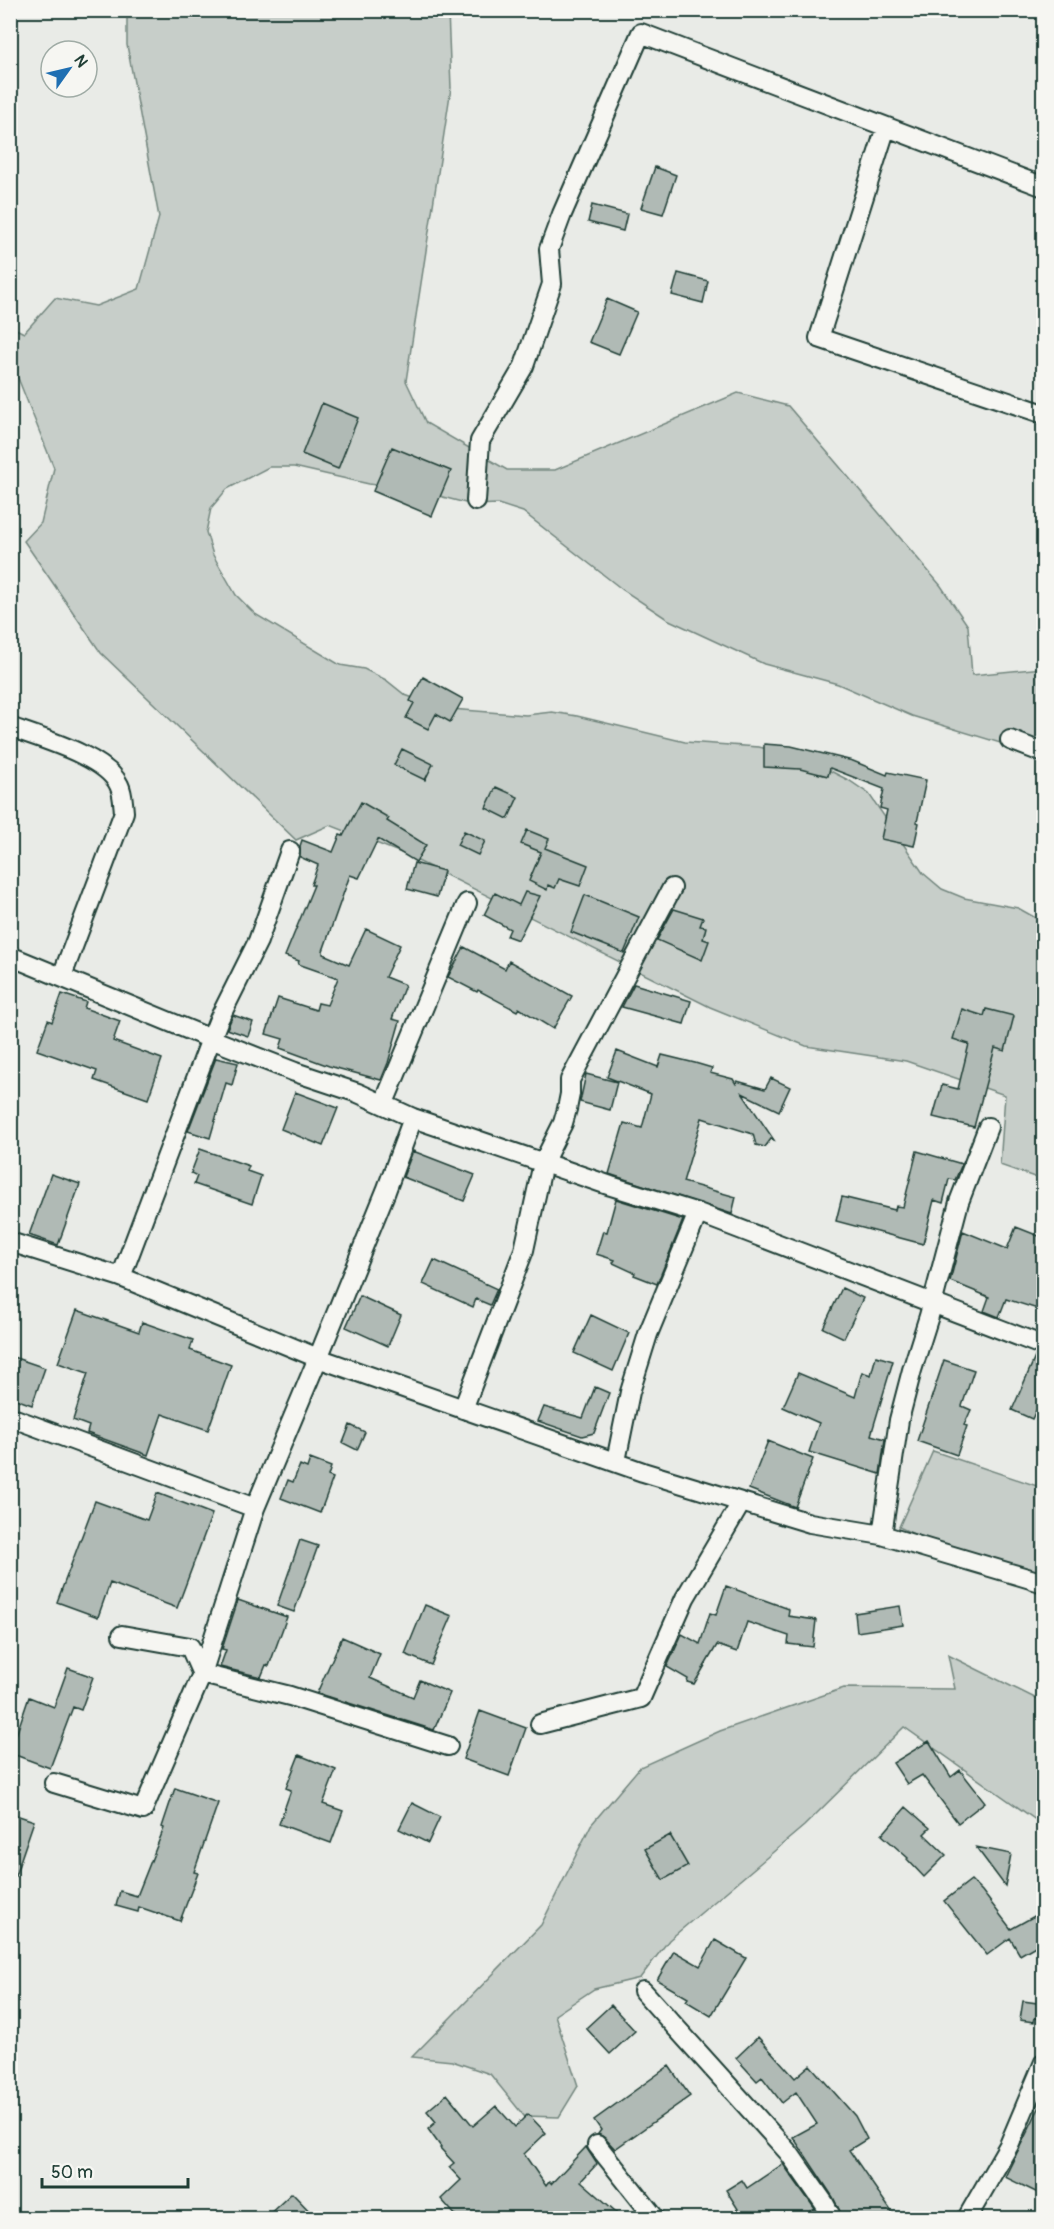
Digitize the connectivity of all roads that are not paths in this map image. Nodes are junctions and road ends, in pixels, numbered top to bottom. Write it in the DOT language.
graph roads {
  1 [pos="886,127"];
  2 [pos="1044,187"];
  3 [pos="1044,414"];
  4 [pos="476,501"];
  5 [pos="10,727"];
  6 [pos="1010,740"];
  7 [pos="1044,753"];
  8 [pos="290,851"];
  9 [pos="672,888"];
  10 [pos="467,903"];
  11 [pos="10,956"];
  12 [pos="62,976"];
  13 [pos="211,1039"];
  14 [pos="384,1103"];
  15 [pos="413,1118"];
  16 [pos="988,1127"];
  17 [pos="543,1163"];
  18 [pos="698,1213"];
  19 [pos="10,1242"];
  20 [pos="121,1277"];
  21 [pos="933,1304"];
  22 [pos="1044,1346"];
  23 [pos="318,1358"];
  24 [pos="463,1409"];
  25 [pos="10,1417"];
  26 [pos="616,1461"];
  27 [pos="741,1503"];
  28 [pos="255,1508"];
  29 [pos="882,1534"];
  30 [pos="1044,1583"];
  31 [pos="122,1635"];
  32 [pos="202,1674"];
  33 [pos="540,1724"];
  34 [pos="448,1746"];
  35 [pos="54,1784"];
  36 [pos="643,1991"];
  37 [pos="1044,2062"];
  38 [pos="1037,2096"];
  39 [pos="597,2145"];
  40 [pos="656,2218"];
  41 [pos="832,2218"];
  42 [pos="967,2218"];
  1 -- 2 [label="street"];
  1 -- 3 [label="street"];
  1 -- 4 [label="street"];
  5 -- 12 [label="street"];
  6 -- 7 [label="street"];
  8 -- 13 [label="street"];
  9 -- 17 [label="street"];
  10 -- 14 [label="street"];
  11 -- 12 [label="street"];
  12 -- 13 [label="street"];
  13 -- 14 [label="street"];
  13 -- 20 [label="street"];
  14 -- 15 [label="street"];
  15 -- 17 [label="street"];
  15 -- 23 [label="street"];
  16 -- 21 [label="street"];
  17 -- 18 [label="street"];
  17 -- 24 [label="street"];
  18 -- 21 [label="street"];
  18 -- 26 [label="street"];
  19 -- 20 [label="street"];
  20 -- 23 [label="street"];
  21 -- 22 [label="street"];
  21 -- 29 [label="street"];
  23 -- 24 [label="street"];
  23 -- 28 [label="street"];
  24 -- 26 [label="street"];
  25 -- 28 [label="street"];
  26 -- 27 [label="street"];
  27 -- 29 [label="street"];
  27 -- 33 [label="street"];
  28 -- 32 [label="street"];
  29 -- 30 [label="street"];
  31 -- 32 [label="street"];
  32 -- 34 [label="street"];
  32 -- 35 [label="street"];
  36 -- 41 [label="street"];
  37 -- 38 [label="street"];
  38 -- 42 [label="street"];
  39 -- 40 [label="street"];
}
